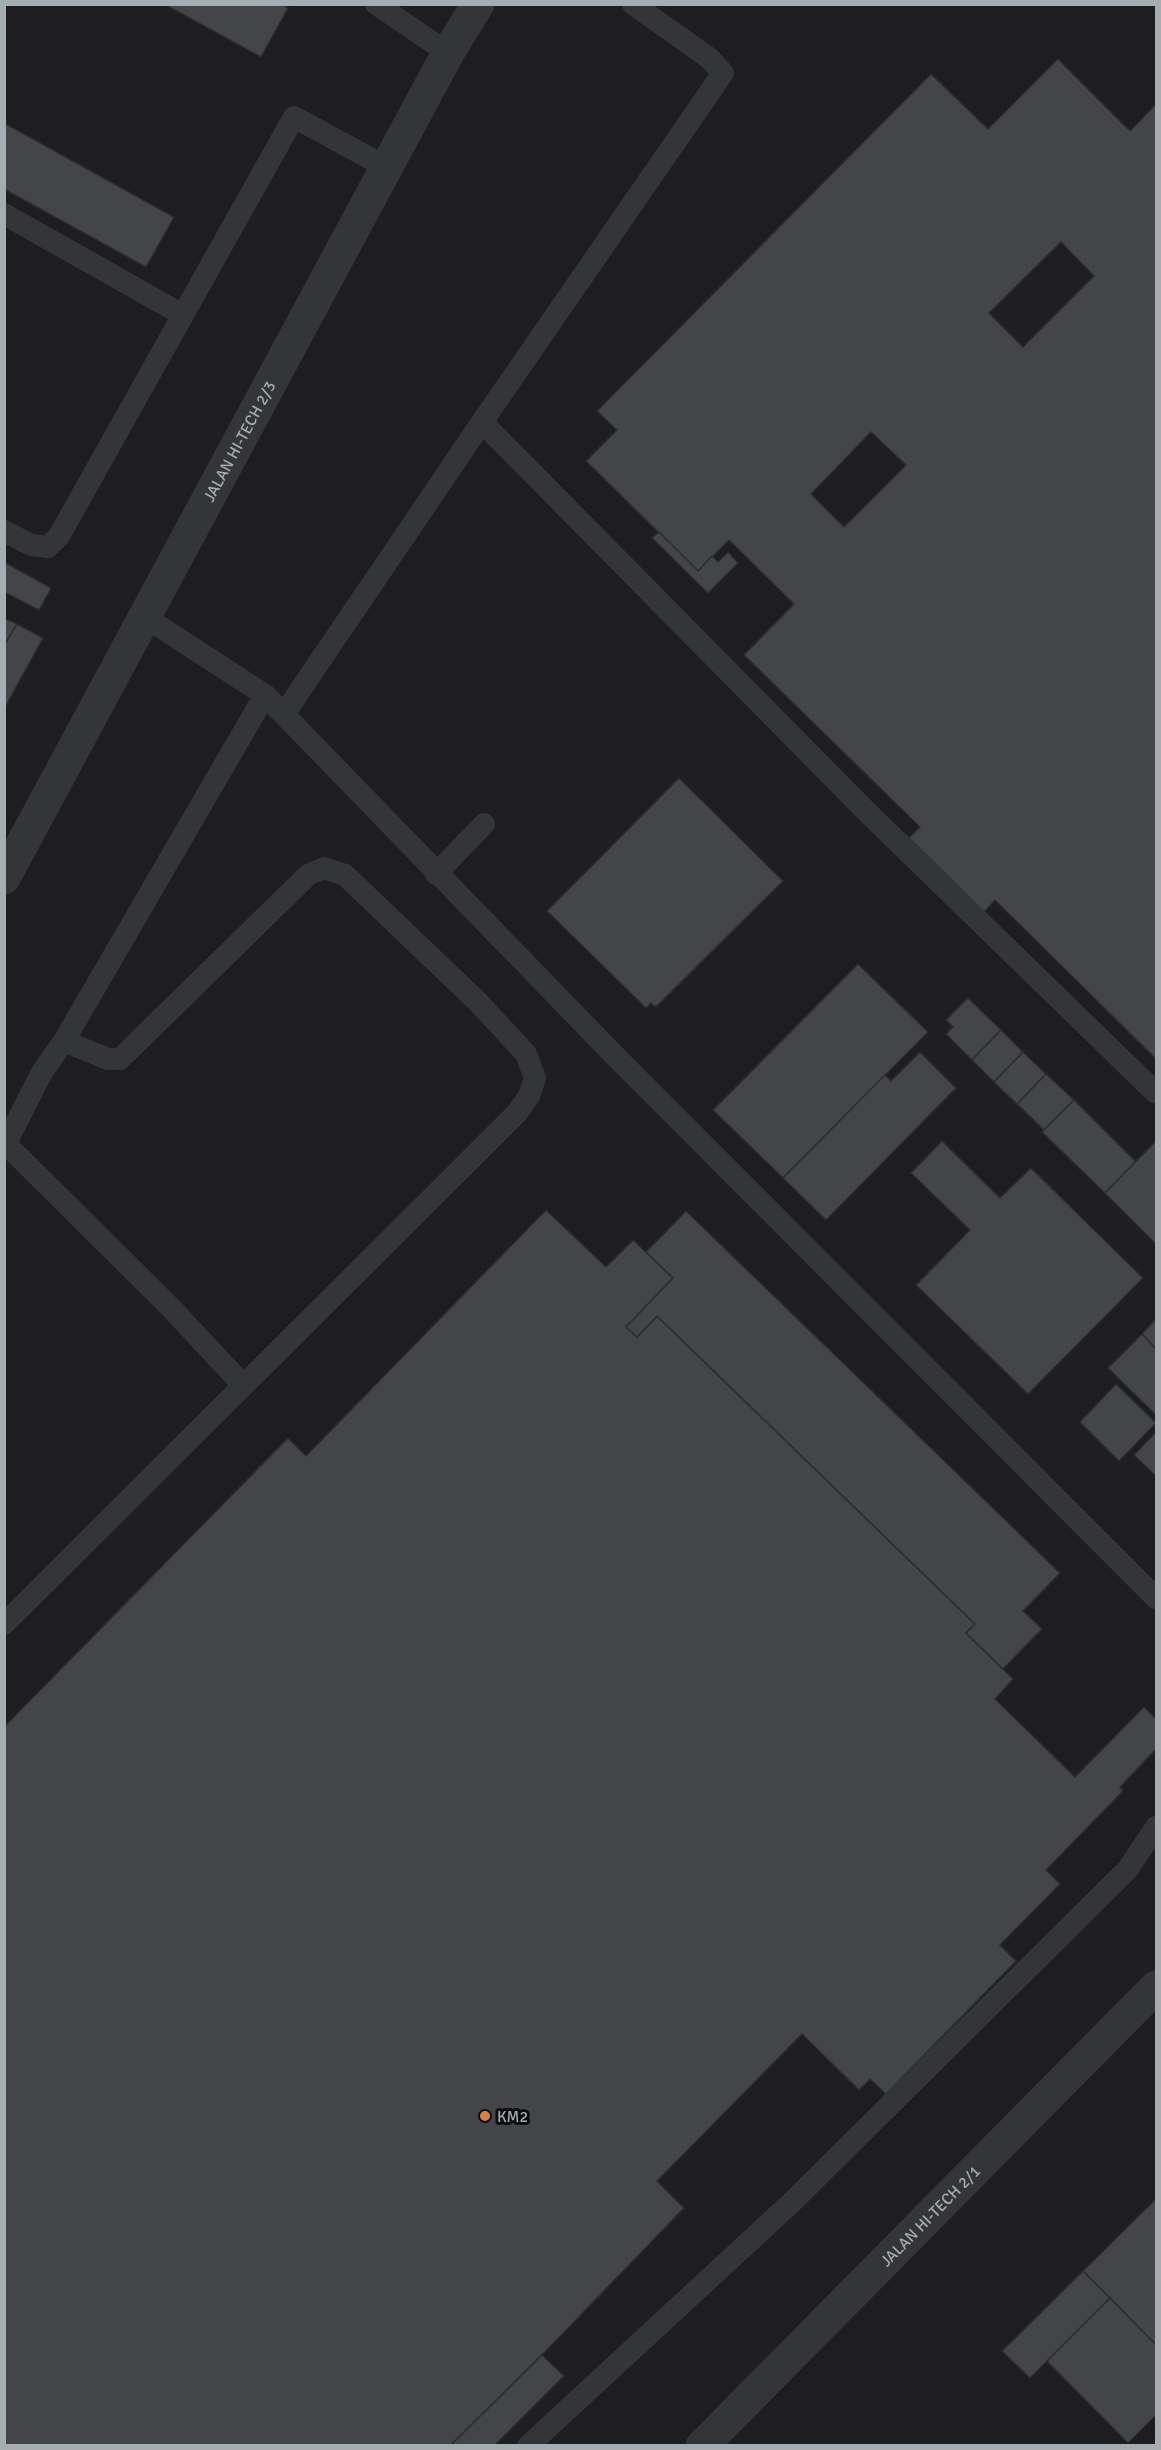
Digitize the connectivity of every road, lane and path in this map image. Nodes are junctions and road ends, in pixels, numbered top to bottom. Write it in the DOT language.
graph roads {
  1 [pos="376,4"];
  2 [pos="478,4"];
  3 [pos="633,4"];
  4 [pos="448,53"];
  5 [pos="387,167"];
  6 [pos="4,214"];
  7 [pos="183,315"];
  8 [pos="482,422"];
  9 [pos="4,531"];
  10 [pos="145,617"];
  11 [pos="265,695"];
  12 [pos="284,714"];
  13 [pos="484,824"];
  14 [pos="436,874"];
  15 [pos="4,878"];
  16 [pos="64,1041"];
  17 [pos="1156,1092"];
  18 [pos="5,1146"];
  19 [pos="243,1385"];
  20 [pos="1156,1598"];
  21 [pos="4,1624"];
  22 [pos="1156,1827"];
  23 [pos="1156,1987"];
  24 [pos="528,2445"];
  25 [pos="702,2445"];
  1 -- 4 [label="lane"];
  2 -- 4 [label="street, JALAN HI-TECH 2/3"];
  3 -- 8 [label="lane"];
  4 -- 5 [label="street, JALAN HI-TECH 2/3"];
  5 -- 7 [label="lane"];
  5 -- 10 [label="street, JALAN HI-TECH 2/3"];
  6 -- 7 [label="lane"];
  7 -- 9 [label="lane"];
  8 -- 12 [label="lane"];
  8 -- 17 [label="lane"];
  10 -- 11 [label="lane"];
  10 -- 15 [label="street, JALAN HI-TECH 2/3"];
  11 -- 12 [label="lane"];
  11 -- 16 [label="lane"];
  12 -- 14 [label="lane"];
  13 -- 14 [label="lane"];
  14 -- 20 [label="lane"];
  16 -- 18 [label="lane"];
  16 -- 19 [label="lane"];
  18 -- 19 [label="lane"];
  19 -- 21 [label="lane"];
  22 -- 24 [label="lane"];
  23 -- 25 [label="street, JALAN HI-TECH 2/1"];
}
